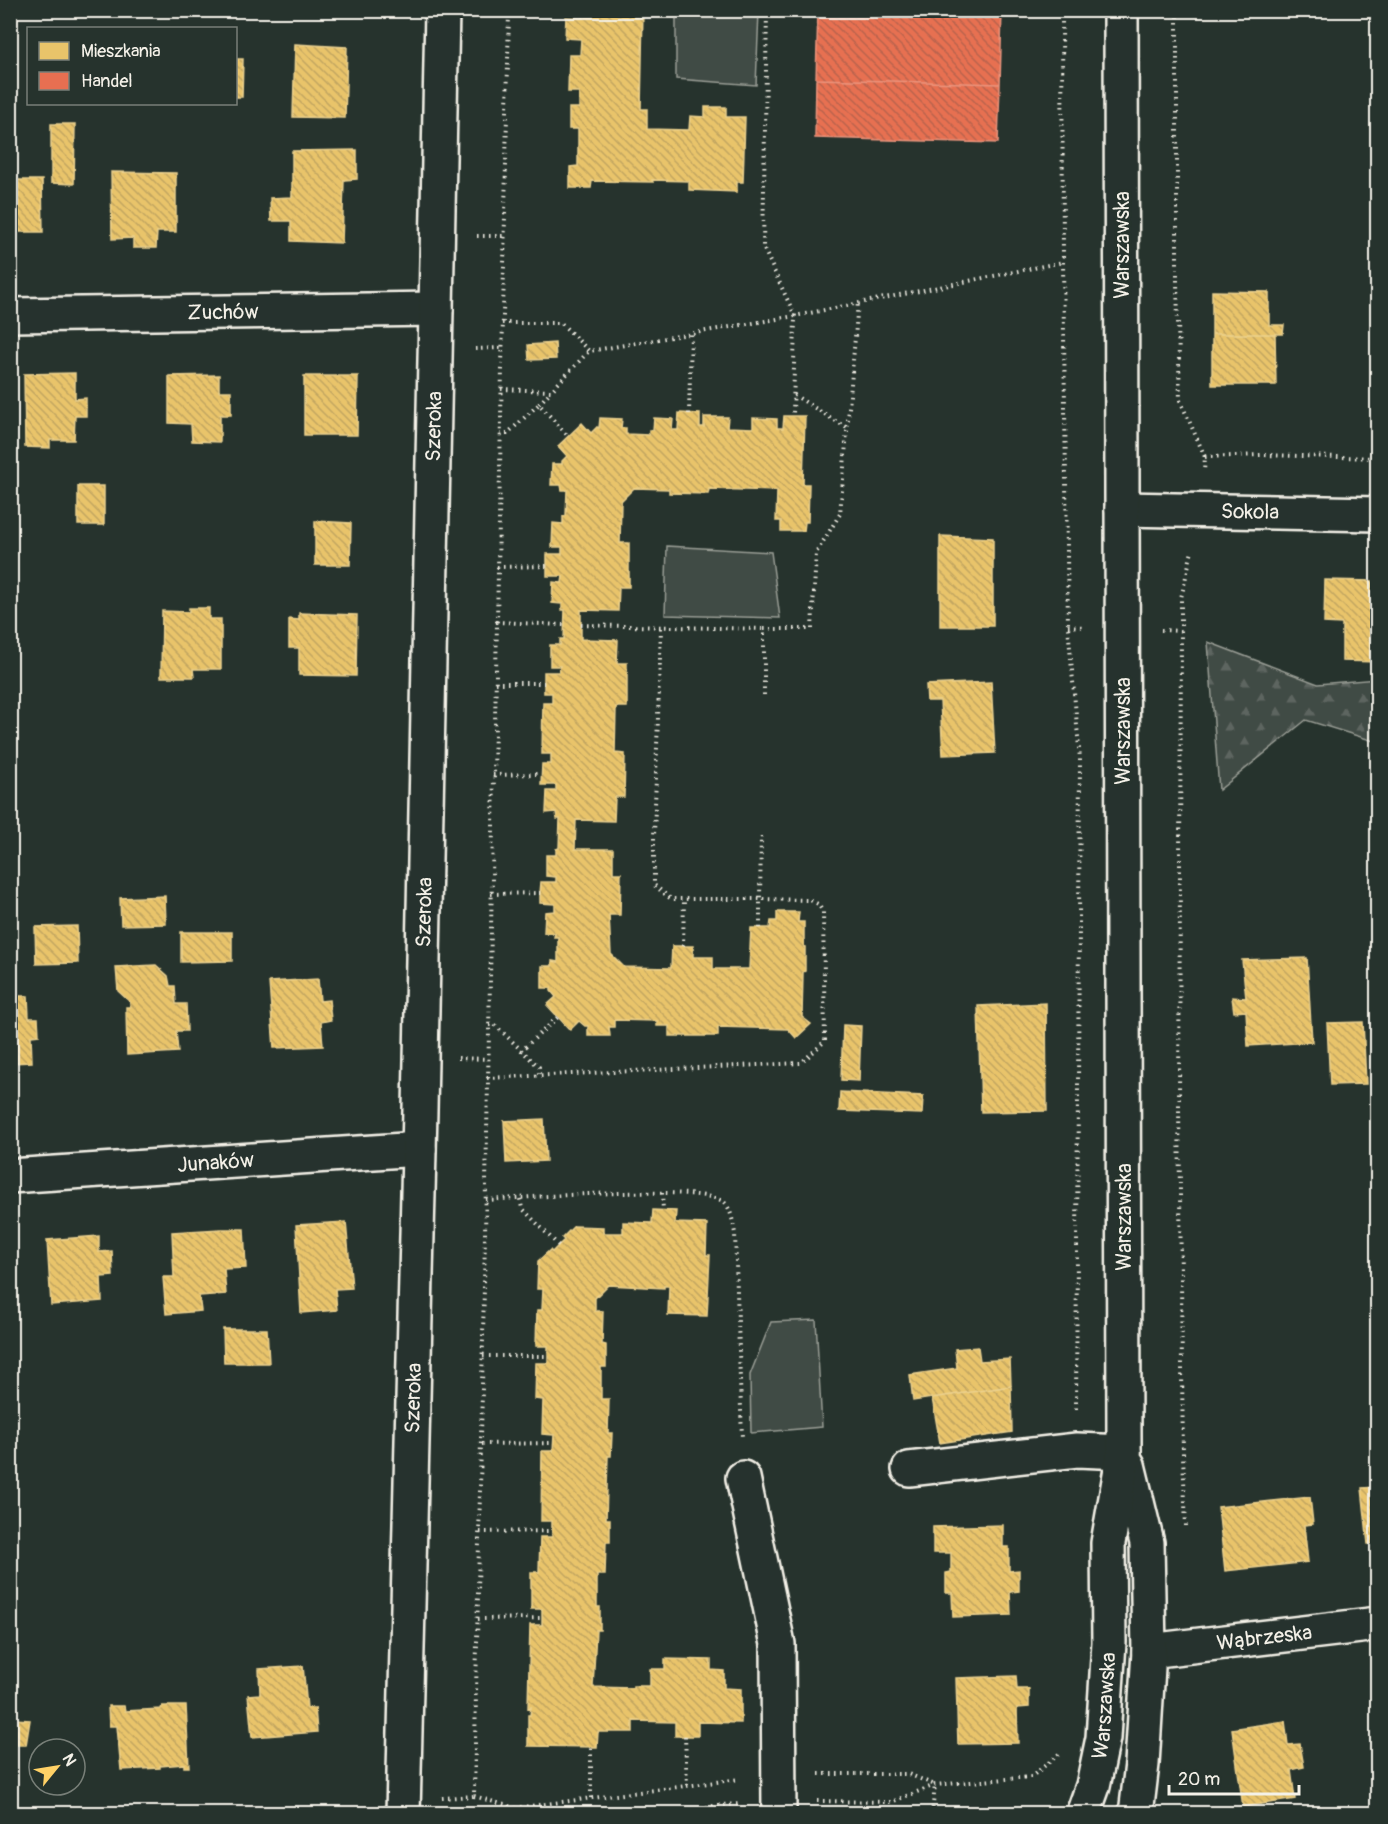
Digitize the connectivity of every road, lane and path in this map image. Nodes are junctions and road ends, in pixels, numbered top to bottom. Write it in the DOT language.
graph roads {
  1 [pos="442,10"];
  2 [pos="509,10"];
  3 [pos="767,10"];
  4 [pos="1062,10"];
  5 [pos="1121,10"];
  6 [pos="1177,10"];
  7 [pos="1063,262"];
  8 [pos="858,302"];
  9 [pos="436,309"];
  10 [pos="10,315"];
  11 [pos="795,316"];
  12 [pos="502,323"];
  13 [pos="691,333"];
  14 [pos="590,351"];
  15 [pos="501,389"];
  16 [pos="551,391"];
  17 [pos="793,394"];
  18 [pos="539,404"];
  19 [pos="689,414"];
  20 [pos="793,416"];
  21 [pos="848,428"];
  22 [pos="500,434"];
  23 [pos="568,436"];
  24 [pos="1205,457"];
  25 [pos="1377,458"];
  26 [pos="1122,509"];
  27 [pos="1200,510"];
  28 [pos="1377,514"];
  29 [pos="547,566"];
  30 [pos="497,567"];
  31 [pos="496,622"];
  32 [pos="564,624"];
  33 [pos="581,625"];
  34 [pos="661,628"];
  35 [pos="764,629"];
  36 [pos="495,683"];
  37 [pos="544,683"];
  38 [pos="764,695"];
  39 [pos="541,774"];
  40 [pos="493,775"];
  41 [pos="761,836"];
  42 [pos="540,893"];
  43 [pos="491,894"];
  44 [pos="760,899"];
  45 [pos="684,900"];
  46 [pos="760,928"];
  47 [pos="683,946"];
  48 [pos="558,1017"];
  49 [pos="489,1025"];
  50 [pos="521,1051"];
  51 [pos="539,1076"];
  52 [pos="487,1078"];
  53 [pos="419,1149"];
  54 [pos="10,1176"];
  55 [pos="662,1193"];
  56 [pos="520,1198"];
  57 [pos="486,1200"];
  58 [pos="663,1210"];
  59 [pos="559,1246"];
  60 [pos="483,1356"];
  61 [pos="548,1356"];
  62 [pos="554,1443"];
  63 [pos="482,1444"];
  64 [pos="1077,1450"];
  65 [pos="1125,1452"];
  66 [pos="909,1469"];
  67 [pos="744,1478"];
  68 [pos="1186,1530"];
  69 [pos="551,1531"];
  70 [pos="480,1532"];
  71 [pos="542,1618"];
  72 [pos="478,1619"];
  73 [pos="1377,1624"];
  74 [pos="1149,1651"];
  75 [pos="685,1736"];
  76 [pos="591,1747"];
  77 [pos="1064,1750"];
  78 [pos="779,1773"];
  79 [pos="687,1785"];
  80 [pos="935,1785"];
  81 [pos="474,1796"];
  82 [pos="591,1798"];
  83 [pos="404,1806"];
  84 [pos="515,1808"];
  85 [pos="515,1814"];
  86 [pos="779,1814"];
  87 [pos="932,1814"];
  88 [pos="1083,1814"];
  89 [pos="1136,1814"];
  1 -- 9 [label="street, Szeroka"];
  2 -- 12 [label="path"];
  3 -- 11 [label="path"];
  4 -- 7 [label="path"];
  5 -- 26 [label="street, Warszawska"];
  6 -- 24 [label="path"];
  7 -- 8 [label="path"];
  7 -- 64 [label="path"];
  8 -- 11 [label="path"];
  8 -- 21 [label="path"];
  9 -- 10 [label="street, Zuchów"];
  9 -- 53 [label="street, Szeroka"];
  11 -- 13 [label="path"];
  11 -- 17 [label="path"];
  12 -- 14 [label="path"];
  12 -- 15 [label="path"];
  13 -- 14 [label="path"];
  13 -- 19 [label="path"];
  14 -- 16 [label="path"];
  15 -- 16 [label="path"];
  15 -- 22 [label="path"];
  16 -- 18 [label="path"];
  17 -- 20 [label="path"];
  17 -- 21 [label="path"];
  18 -- 22 [label="path"];
  18 -- 23 [label="path"];
  21 -- 35 [label="path"];
  22 -- 30 [label="path"];
  24 -- 25 [label="path"];
  24 -- 27 [label="path"];
  26 -- 27 [label="street, Sokola"];
  26 -- 65 [label="street, Warszawska"];
  27 -- 28 [label="street, Sokola"];
  27 -- 68 [label="path"];
  29 -- 30 [label="path"];
  30 -- 31 [label="path"];
  31 -- 32 [label="path"];
  31 -- 36 [label="path"];
  33 -- 34 [label="path"];
  34 -- 35 [label="path"];
  34 -- 45 [label="path"];
  35 -- 38 [label="path"];
  36 -- 37 [label="path"];
  36 -- 40 [label="path"];
  39 -- 40 [label="path"];
  40 -- 43 [label="path"];
  41 -- 44 [label="path"];
  42 -- 43 [label="path"];
  43 -- 49 [label="path"];
  44 -- 45 [label="path"];
  44 -- 46 [label="path"];
  44 -- 51 [label="path"];
  45 -- 47 [label="path"];
  48 -- 50 [label="path"];
  49 -- 50 [label="path"];
  49 -- 52 [label="path"];
  50 -- 51 [label="path"];
  51 -- 52 [label="path"];
  52 -- 57 [label="path"];
  53 -- 54 [label="street, Junaków"];
  53 -- 83 [label="street, Szeroka"];
  55 -- 56 [label="path"];
  55 -- 58 [label="path"];
  55 -- 67 [label="path"];
  56 -- 57 [label="path"];
  56 -- 59 [label="path"];
  57 -- 60 [label="path"];
  60 -- 61 [label="path"];
  60 -- 63 [label="path"];
  62 -- 63 [label="path"];
  63 -- 70 [label="path"];
  64 -- 65 [label="street"];
  64 -- 66 [label="street"];
  65 -- 74 [label="street, Warszawska"];
  65 -- 88 [label="street, Warszawska"];
  67 -- 78 [label="street"];
  69 -- 70 [label="path"];
  70 -- 72 [label="path"];
  71 -- 72 [label="path"];
  72 -- 81 [label="path"];
  73 -- 74 [label="street, Wąbrzeska"];
  74 -- 89 [label="street, Warszawska"];
  75 -- 79 [label="path"];
  76 -- 82 [label="path"];
  77 -- 80 [label="path"];
  78 -- 79 [label="path"];
  78 -- 80 [label="path"];
  78 -- 86 [label="street"];
  79 -- 82 [label="path"];
  80 -- 87 [label="path"];
  81 -- 83 [label="path"];
  81 -- 84 [label="path"];
  82 -- 84 [label="path"];
  84 -- 85 [label="path"];
}
